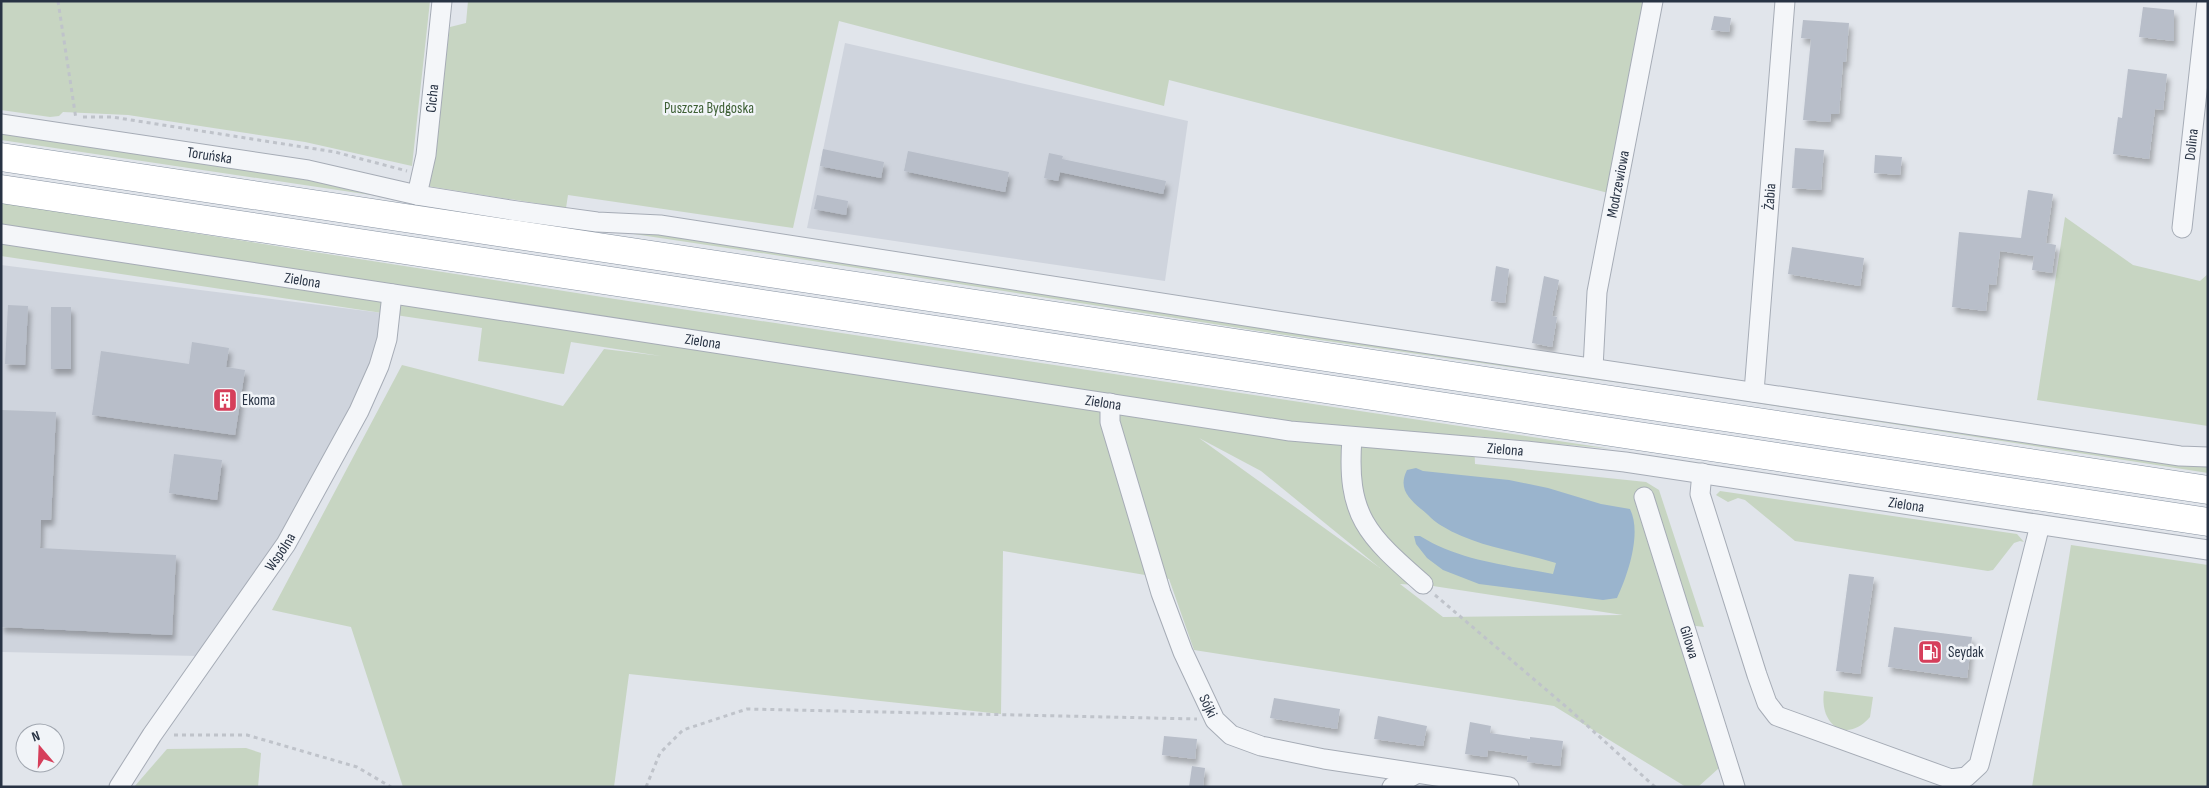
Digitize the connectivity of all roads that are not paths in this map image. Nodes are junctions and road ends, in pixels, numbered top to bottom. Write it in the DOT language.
graph roads {
  1 [pos="442,1"];
  2 [pos="1653,1"];
  3 [pos="1785,1"];
  4 [pos="2207,1"];
  5 [pos="1,124"];
  6 [pos="1,158"];
  7 [pos="1,189"];
  8 [pos="417,195"];
  9 [pos="2182,228"];
  10 [pos="1,234"];
  11 [pos="392,294"];
  12 [pos="1593,368"];
  13 [pos="1754,392"];
  14 [pos="1110,403"];
  15 [pos="1352,438"];
  16 [pos="2208,457"];
  17 [pos="1702,473"];
  18 [pos="2208,490"];
  19 [pos="1644,497"];
  20 [pos="2208,522"];
  21 [pos="2040,525"];
  22 [pos="2208,550"];
  23 [pos="1423,584"];
  24 [pos="1416,774"];
  25 [pos="1451,783"];
  26 [pos="119,787"];
  27 [pos="1392,787"];
  28 [pos="1509,787"];
  29 [pos="1735,787"];
  1 -- 8 [label="street, Cicha"];
  2 -- 12 [label="street, Modrzewiowa"];
  3 -- 13 [label="street, Żabia"];
  4 -- 9 [label="street, Dolina"];
  5 -- 8 [label="street, Toruńska"];
  6 -- 18 [label="highway"];
  7 -- 20 [label="highway"];
  8 -- 12 [label="street"];
  10 -- 11 [label="street, Zielona"];
  11 -- 14 [label="street, Zielona"];
  11 -- 26 [label="street, Wspólna"];
  12 -- 13 [label="street"];
  13 -- 16 [label="street"];
  14 -- 15 [label="street, Zielona"];
  14 -- 24 [label="street, Sójki"];
  15 -- 17 [label="street, Zielona"];
  15 -- 23 [label="street"];
  17 -- 21 [label="street, Zielona"];
  17 -- 21 [label="street"];
  19 -- 29 [label="street, Gilowa"];
  21 -- 22 [label="street, Zielona"];
  24 -- 25 [label="street, Sójki"];
  24 -- 27 [label="street"];
  25 -- 28 [label="street, Sójki"];
}
